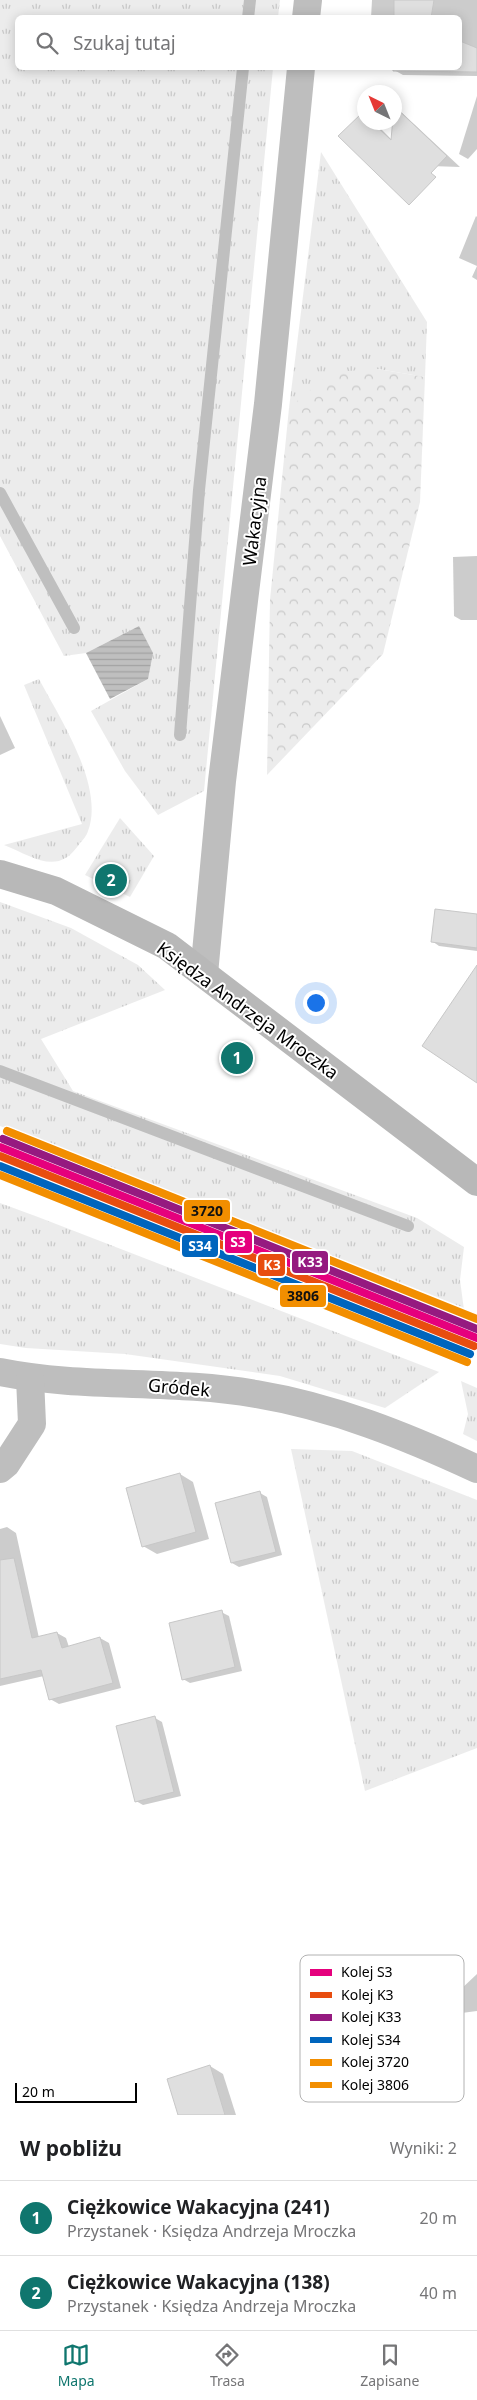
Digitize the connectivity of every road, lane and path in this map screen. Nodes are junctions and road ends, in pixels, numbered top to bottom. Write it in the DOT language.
graph roads {
  1 [pos="308,0"];
  2 [pos="306,15"];
  3 [pos="301,70"];
  4 [pos="0,874"];
  5 [pos="204,974"];
  6 [pos="477,1182"];
  7 [pos="0,1372"];
  8 [pos="30,1378"];
  9 [pos="0,1469"];
  10 [pos="477,1469"];
  1 -- 2 [label="street"];
  3 -- 5 [label="street, Wakacyjna"];
  4 -- 5 [label="street, Księdza Andrzeja Mroczka"];
  5 -- 6 [label="street, Księdza Andrzeja Mroczka"];
  7 -- 8 [label="street, Gródek"];
  8 -- 9 [label="street"];
  8 -- 10 [label="street, Gródek"];
}
